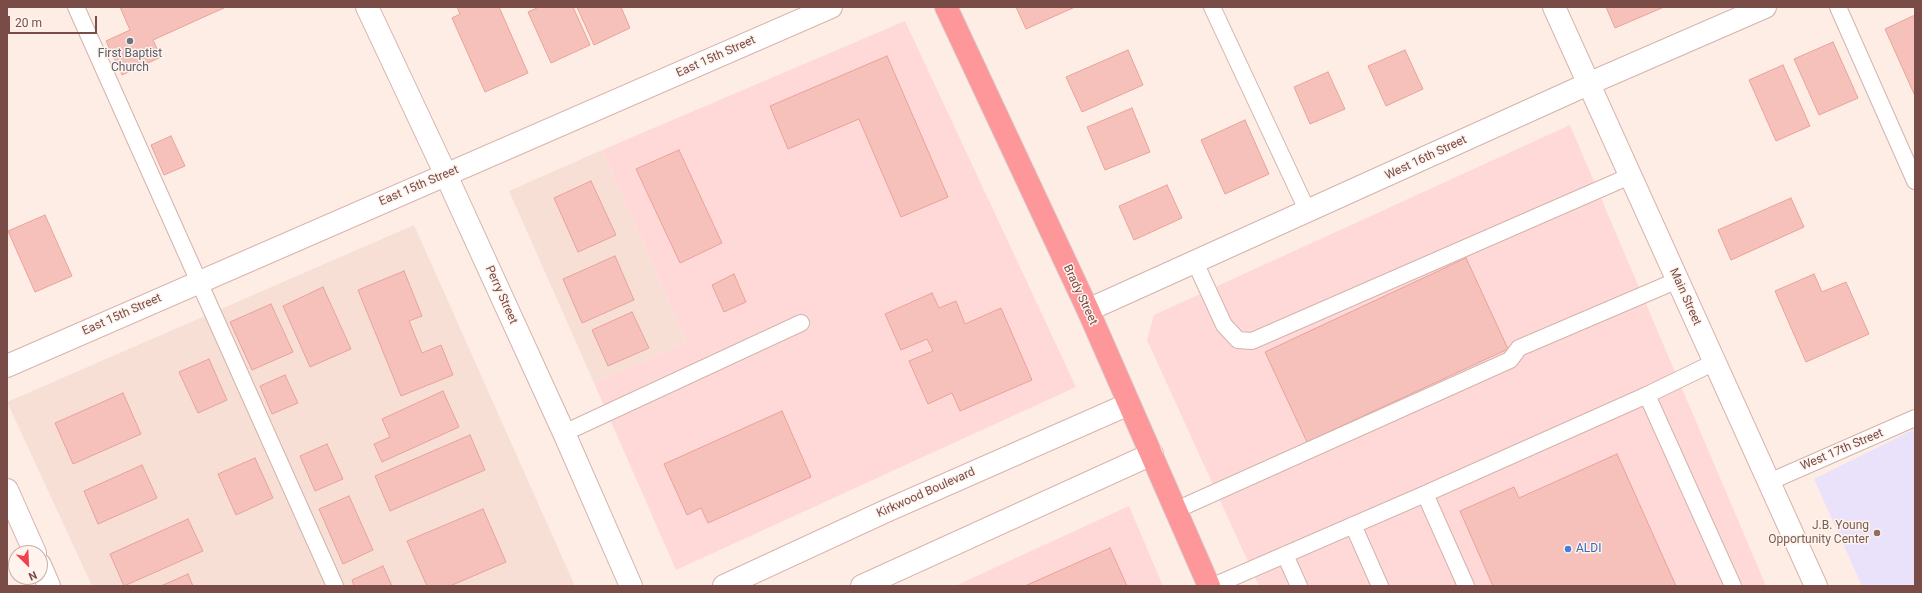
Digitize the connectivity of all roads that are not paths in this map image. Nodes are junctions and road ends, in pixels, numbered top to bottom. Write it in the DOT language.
graph roads {
  1 [pos="76,7"];
  2 [pos="367,7"];
  3 [pos="831,7"];
  4 [pos="946,7"];
  5 [pos="1212,7"];
  6 [pos="1554,7"];
  7 [pos="1765,7"];
  8 [pos="1838,7"];
  9 [pos="1588,84"];
  10 [pos="446,174"];
  11 [pos="1630,176"];
  12 [pos="1915,181"];
  13 [pos="1308,212"];
  14 [pos="1195,262"];
  15 [pos="1678,280"];
  16 [pos="198,282"];
  17 [pos="1088,310"];
  18 [pos="801,323"];
  19 [pos="1715,362"];
  20 [pos="7,366"];
  21 [pos="1647,395"];
  22 [pos="1129,404"];
  23 [pos="1915,418"];
  24 [pos="564,433"];
  25 [pos="1152,454"];
  26 [pos="1769,482"];
  27 [pos="7,490"];
  28 [pos="1425,494"];
  29 [pos="1176,510"];
  30 [pos="1353,525"];
  31 [pos="31,545"];
  32 [pos="1285,555"];
  33 [pos="335,586"];
  34 [pos="631,586"];
  35 [pos="724,586"];
  36 [pos="862,586"];
  37 [pos="1209,586"];
  38 [pos="1213,586"];
  39 [pos="1299,586"];
  40 [pos="1380,586"];
  41 [pos="1466,586"];
  42 [pos="1732,586"];
  43 [pos="1816,586"];
  1 -- 16 [label="lane"];
  2 -- 10 [label="street, Perry Street"];
  3 -- 10 [label="street, East 15th Street"];
  4 -- 17 [label="highway, Brady Street"];
  5 -- 13 [label="lane"];
  6 -- 9 [label="street, Main Street"];
  7 -- 9 [label="street, West 16th Street"];
  8 -- 12 [label="lane"];
  9 -- 11 [label="street, Main Street"];
  9 -- 13 [label="street, West 16th Street"];
  10 -- 16 [label="street, East 15th Street"];
  10 -- 24 [label="street, Perry Street"];
  11 -- 14 [label="lane"];
  11 -- 15 [label="street, Main Street"];
  13 -- 14 [label="street, West 16th Street"];
  14 -- 17 [label="street, West 16th Street"];
  15 -- 19 [label="street, Main Street"];
  15 -- 29 [label="lane"];
  16 -- 20 [label="street, East 15th Street"];
  16 -- 33 [label="lane"];
  17 -- 22 [label="highway, Brady Street"];
  18 -- 24 [label="lane"];
  19 -- 21 [label="lane"];
  19 -- 26 [label="street, Main Street"];
  21 -- 28 [label="lane"];
  21 -- 42 [label="lane"];
  22 -- 25 [label="highway, Brady Street"];
  22 -- 35 [label="street, Kirkwood Boulevard"];
  23 -- 26 [label="lane, West 17th Street"];
  24 -- 34 [label="street, Perry Street"];
  25 -- 29 [label="highway, Brady Street"];
  25 -- 36 [label="street"];
  26 -- 43 [label="street, Main Street"];
  27 -- 31 [label="street"];
  28 -- 30 [label="lane"];
  28 -- 41 [label="lane"];
  29 -- 37 [label="highway, Brady Street"];
  30 -- 32 [label="lane"];
  30 -- 40 [label="lane"];
  32 -- 38 [label="lane"];
  32 -- 39 [label="lane"];
}
